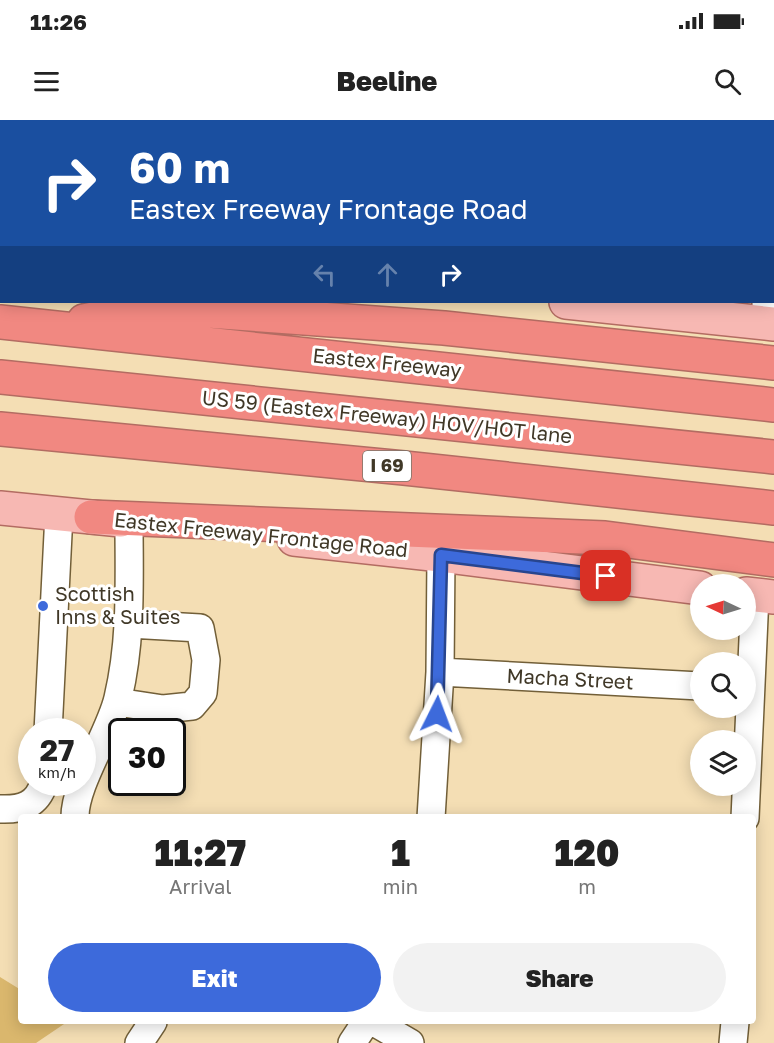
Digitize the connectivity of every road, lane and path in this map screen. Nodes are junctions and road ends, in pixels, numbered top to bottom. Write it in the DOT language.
graph roads {
  1 [pos="580,303"];
  2 [pos="769,316"];
  3 [pos="0,322"];
  4 [pos="58,327"];
  5 [pos="770,363"];
  6 [pos="0,377"];
  7 [pos="774,405"];
  8 [pos="0,429"];
  9 [pos="774,457"];
  10 [pos="0,508"];
  11 [pos="774,508"];
  12 [pos="59,514"];
  13 [pos="91,517"];
  14 [pos="129,520"];
  15 [pos="441,555"];
  16 [pos="774,560"];
  17 [pos="690,587"];
  18 [pos="758,595"];
  19 [pos="129,624"];
  20 [pos="440,672"];
  21 [pos="690,685"];
  22 [pos="756,690"];
  23 [pos="117,702"];
  24 [pos="49,718"];
  25 [pos="754,718"];
  26 [pos="96,750"];
  27 [pos="39,796"];
  28 [pos="78,796"];
  29 [pos="0,809"];
  30 [pos="76,814"];
  31 [pos="431,814"];
  32 [pos="745,814"];
  33 [pos="152,1024"];
  34 [pos="365,1024"];
  35 [pos="377,1024"];
  36 [pos="735,1024"];
  37 [pos="140,1043"];
  38 [pos="352,1043"];
  39 [pos="410,1043"];
  40 [pos="733,1043"];
  1 -- 2 [label="main road"];
  3 -- 4 [label="highway, Eastex Freeway"];
  4 -- 5 [label="highway"];
  4 -- 7 [label="highway, Eastex Freeway"];
  6 -- 9 [label="highway, US 59 (Eastex Freeway) HOV/HOT lane"];
  8 -- 11 [label="highway, I 69"];
  10 -- 12 [label="main road, Eastex Freeway Frontage Road"];
  12 -- 13 [label="main road, Eastex Freeway Frontage Road"];
  12 -- 24 [label="street"];
  13 -- 14 [label="main road, Eastex Freeway Frontage Road"];
  13 -- 16 [label="highway"];
  14 -- 15 [label="main road, Eastex Freeway Frontage Road"];
  14 -- 19 [label="street"];
  15 -- 17 [label="main road, Eastex Freeway Frontage Road"];
  15 -- 20 [label="street"];
  18 -- 22 [label="street"];
  19 -- 23 [label="street"];
  19 -- 23 [label="street"];
  20 -- 21 [label="street, Macha Street"];
  20 -- 31 [label="street"];
  23 -- 26 [label="street"];
  25 -- 32 [label="street"];
  27 -- 29 [label="street"];
  28 -- 30 [label="street"];
  33 -- 37 [label="street"];
  34 -- 38 [label="street"];
  35 -- 39 [label="street"];
  36 -- 40 [label="street"];
}
